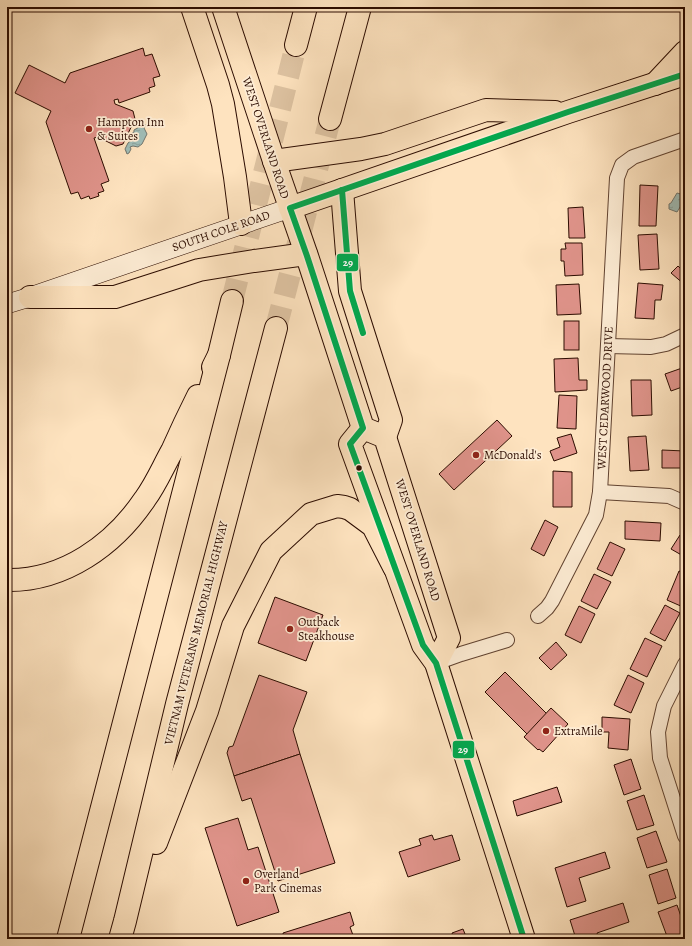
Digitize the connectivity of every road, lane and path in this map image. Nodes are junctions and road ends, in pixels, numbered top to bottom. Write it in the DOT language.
graph roads {
  1 [pos="192,7"];
  2 [pos="223,7"];
  3 [pos="306,7"];
  4 [pos="360,7"];
  5 [pos="296,45"];
  6 [pos="685,52"];
  7 [pos="685,74"];
  8 [pos="655,84"];
  9 [pos="568,112"];
  10 [pos="330,119"];
  11 [pos="685,139"];
  12 [pos="274,162"];
  13 [pos="342,190"];
  14 [pos="290,208"];
  15 [pos="241,224"];
  16 [pos="306,254"];
  17 [pos="30,297"];
  18 [pos="232,301"];
  19 [pos="7,304"];
  20 [pos="276,328"];
  21 [pos="685,335"];
  22 [pos="608,346"];
  23 [pos="219,355"];
  24 [pos="363,428"];
  25 [pos="385,437"];
  26 [pos="600,492"];
  27 [pos="685,503"];
  28 [pos="394,567"];
  29 [pos="7,580"];
  30 [pos="538,616"];
  31 [pos="507,640"];
  32 [pos="436,663"];
  33 [pos="685,664"];
  34 [pos="685,836"];
  35 [pos="122,930"];
  36 [pos="68,939"];
  37 [pos="524,939"];
  1 -- 15 [label="main road"];
  2 -- 12 [label="main road, WEST OVERLAND ROAD"];
  3 -- 5 [label="main road"];
  4 -- 10 [label="main road"];
  6 -- 8 [label="main road"];
  7 -- 8 [label="main road, SOUTH COLE ROAD"];
  8 -- 9 [label="main road, SOUTH COLE ROAD"];
  9 -- 12 [label="main road"];
  9 -- 13 [label="main road, SOUTH COLE ROAD"];
  11 -- 22 [label="street, WEST CEDARWOOD DRIVE"];
  12 -- 14 [label="main road, WEST OVERLAND ROAD"];
  13 -- 14 [label="main road, SOUTH COLE ROAD"];
  13 -- 25 [label="main road"];
  14 -- 15 [label="main road, SOUTH COLE ROAD"];
  14 -- 16 [label="main road, WEST OVERLAND ROAD"];
  15 -- 17 [label="main road, SOUTH COLE ROAD"];
  16 -- 17 [label="main road"];
  16 -- 24 [label="main road, WEST OVERLAND ROAD"];
  17 -- 19 [label="main road, SOUTH COLE ROAD"];
  18 -- 23 [label="main road"];
  20 -- 35 [label="main road, VIETNAM VETERANS MEMORIAL HIGHWAY"];
  21 -- 22 [label="street"];
  22 -- 26 [label="street, WEST CEDARWOOD DRIVE"];
  23 -- 29 [label="main road"];
  23 -- 36 [label="main road"];
  24 -- 25 [label="main road"];
  24 -- 28 [label="main road"];
  25 -- 32 [label="main road, WEST OVERLAND ROAD"];
  26 -- 27 [label="street"];
  26 -- 30 [label="street, WEST CEDARWOOD DRIVE"];
  28 -- 32 [label="main road"];
  28 -- 35 [label="main road"];
  31 -- 32 [label="street"];
  32 -- 37 [label="main road"];
  33 -- 34 [label="street"];
}
